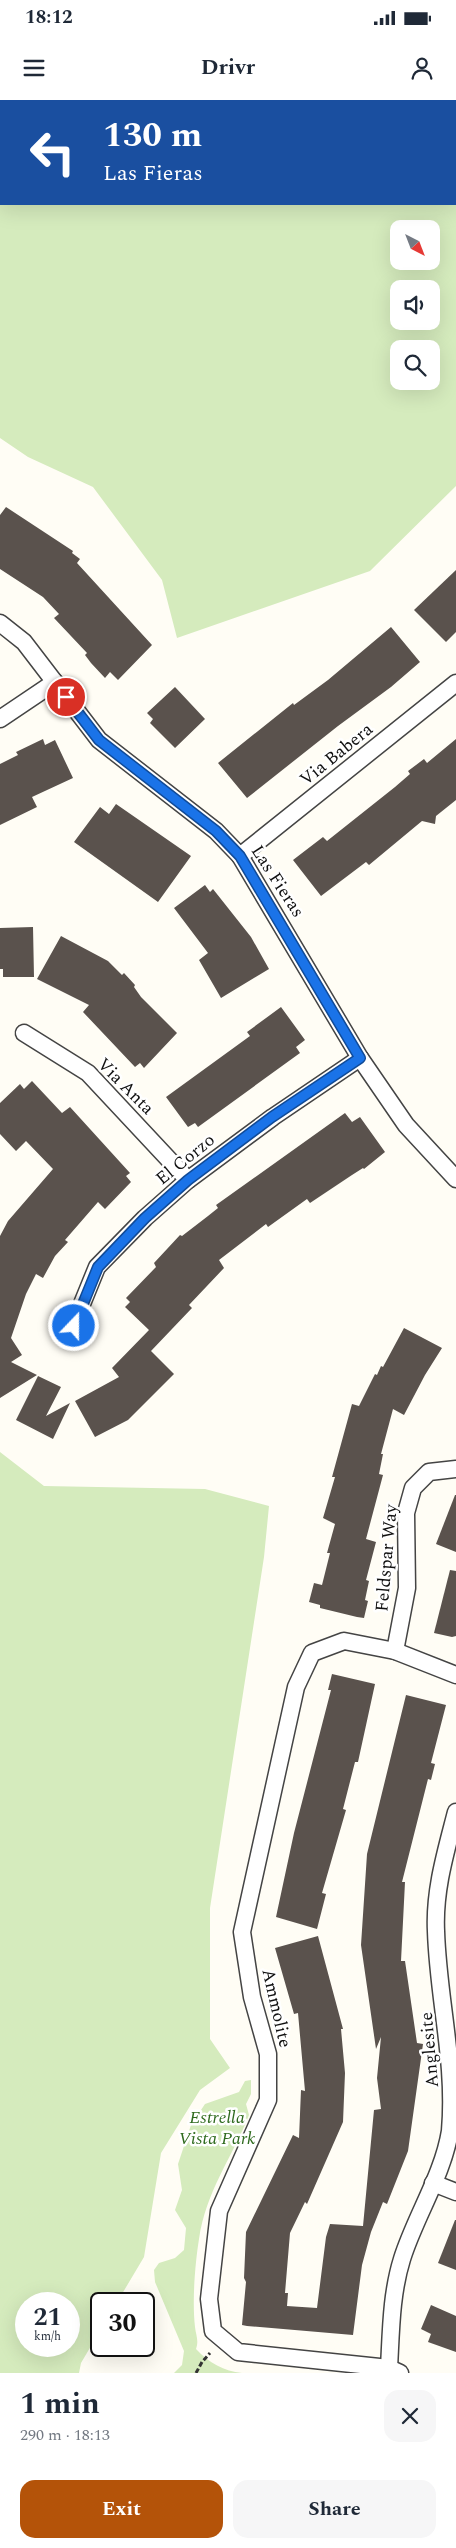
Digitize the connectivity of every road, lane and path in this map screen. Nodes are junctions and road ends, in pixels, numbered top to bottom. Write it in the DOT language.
graph roads {
  1 [pos="0,623"];
  2 [pos="55,682"];
  3 [pos="456,683"];
  4 [pos="0,719"];
  5 [pos="240,856"];
  6 [pos="24,1033"];
  7 [pos="360,1058"];
  8 [pos="456,1178"];
  9 [pos="188,1180"];
  10 [pos="74,1326"];
  11 [pos="456,1469"];
  12 [pos="395,1651"];
  13 [pos="456,1675"];
  14 [pos="456,1812"];
  15 [pos="452,2020"];
  16 [pos="434,2183"];
  17 [pos="456,2192"];
  18 [pos="223,2340"];
  19 [pos="395,2371"];
  20 [pos="196,2373"];
  1 -- 2 [label="street, Las Fieras"];
  2 -- 4 [label="street"];
  2 -- 5 [label="street, Las Fieras"];
  3 -- 5 [label="street, Via Babera"];
  5 -- 7 [label="street, Las Fieras"];
  6 -- 9 [label="street, Via Anta"];
  7 -- 8 [label="street, Las Fieras"];
  7 -- 9 [label="street, El Corzo"];
  9 -- 10 [label="street, El Corzo"];
  11 -- 12 [label="street, Feldspar Way"];
  12 -- 13 [label="street"];
  12 -- 18 [label="street, Ammolite"];
  14 -- 15 [label="street, Anglesite"];
  15 -- 16 [label="street, Anglesite"];
  16 -- 17 [label="street"];
  16 -- 19 [label="street, Anglesite"];
  18 -- 19 [label="street, Ammolite"];
  18 -- 20 [label="path"];
}
